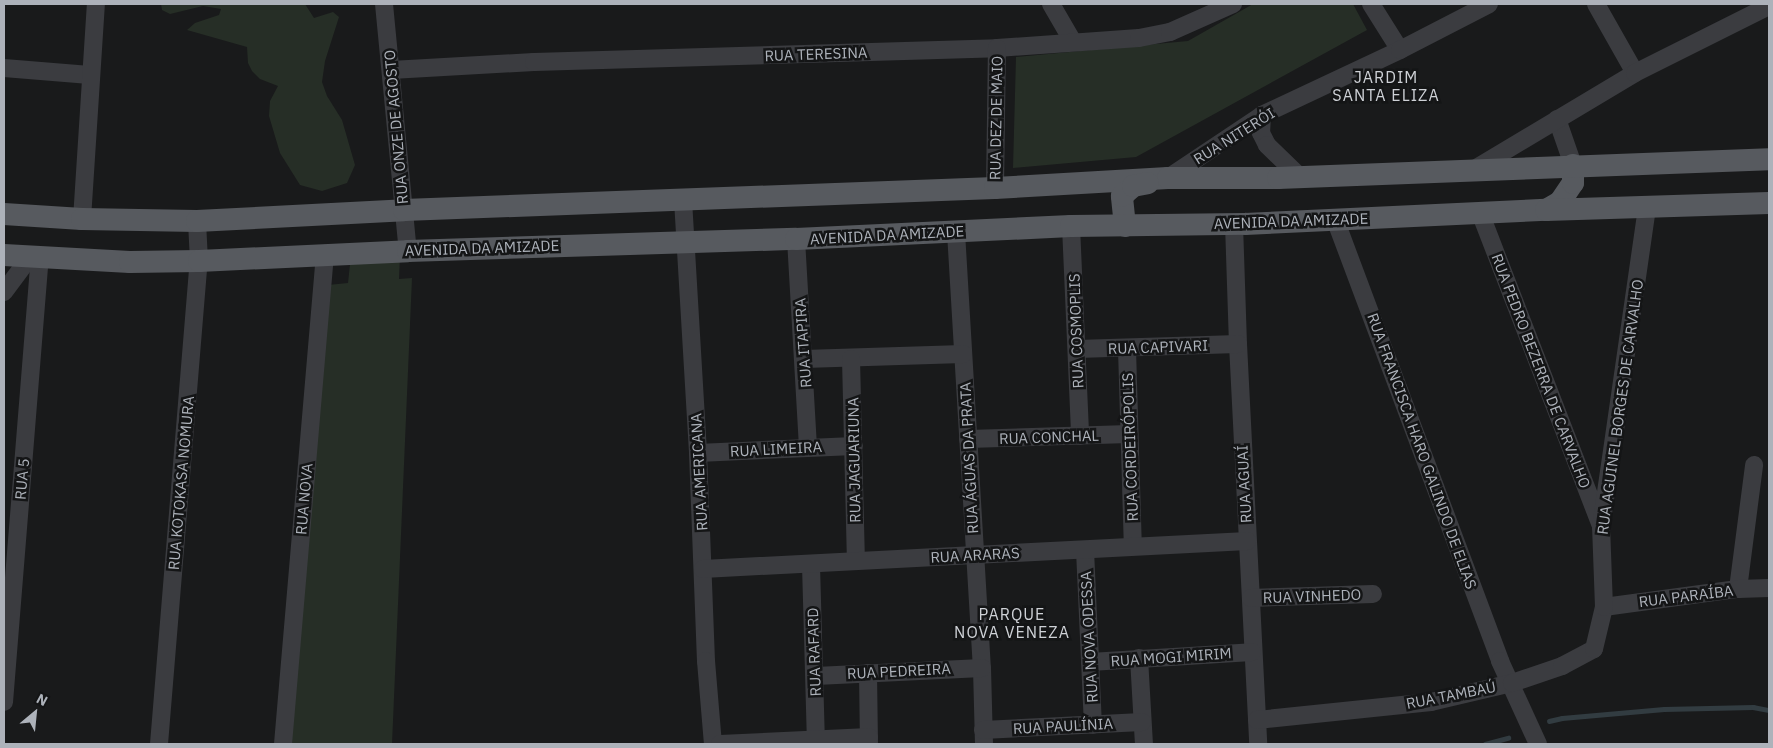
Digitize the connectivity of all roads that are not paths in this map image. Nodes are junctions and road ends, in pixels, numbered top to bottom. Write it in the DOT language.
graph roads {
  1 [pos="96,4"];
  2 [pos="384,4"];
  3 [pos="1051,4"];
  4 [pos="1371,4"];
  5 [pos="1489,4"];
  6 [pos="1596,4"];
  7 [pos="1222,6"];
  8 [pos="1769,6"];
  9 [pos="1073,42"];
  10 [pos="997,48"];
  11 [pos="1400,50"];
  12 [pos="4,68"];
  13 [pos="391,70"];
  14 [pos="1635,72"];
  15 [pos="90,76"];
  16 [pos="1262,115"];
  17 [pos="1557,119"];
  18 [pos="1769,159"];
  19 [pos="1573,165"];
  20 [pos="1473,170"];
  21 [pos="1299,176"];
  22 [pos="1168,178"];
  23 [pos="996,188"];
  24 [pos="683,200"];
  25 [pos="1769,203"];
  26 [pos="1647,208"];
  27 [pos="404,210"];
  28 [pos="1546,210"];
  29 [pos="4,214"];
  30 [pos="1481,215"];
  31 [pos="82,219"];
  32 [pos="1335,219"];
  33 [pos="197,221"];
  34 [pos="1234,224"];
  35 [pos="1071,226"];
  36 [pos="1125,226"];
  37 [pos="956,232"];
  38 [pos="796,239"];
  39 [pos="686,242"];
  40 [pos="408,251"];
  41 [pos="325,254"];
  42 [pos="4,255"];
  43 [pos="35,257"];
  44 [pos="199,261"];
  45 [pos="4,292"];
  46 [pos="1238,344"];
  47 [pos="1127,349"];
  48 [pos="1077,350"];
  49 [pos="963,354"];
  50 [pos="804,359"];
  51 [pos="851,359"];
  52 [pos="1128,434"];
  53 [pos="1080,436"];
  54 [pos="968,439"];
  55 [pos="854,446"];
  56 [pos="808,448"];
  57 [pos="698,453"];
  58 [pos="1754,465"];
  59 [pos="1601,527"];
  60 [pos="1247,540"];
  61 [pos="1133,546"];
  62 [pos="1085,550"];
  63 [pos="974,554"];
  64 [pos="856,561"];
  65 [pos="810,564"];
  66 [pos="703,570"];
  67 [pos="1769,588"];
  68 [pos="1738,589"];
  69 [pos="1373,594"];
  70 [pos="1250,598"];
  71 [pos="1604,607"];
  72 [pos="1252,652"];
  73 [pos="1139,658"];
  74 [pos="1090,662"];
  75 [pos="982,668"];
  76 [pos="868,673"];
  77 [pos="816,676"];
  78 [pos="1512,683"];
  79 [pos="4,702"];
  80 [pos="1257,720"];
  81 [pos="1142,722"];
  82 [pos="1093,725"];
  83 [pos="984,737"];
  84 [pos="816,738"];
  85 [pos="869,741"];
  86 [pos="159,744"];
  87 [pos="283,744"];
  88 [pos="713,744"];
  89 [pos="720,744"];
  90 [pos="1144,744"];
  91 [pos="1258,744"];
  92 [pos="1538,744"];
  1 -- 15 [label="street"];
  2 -- 13 [label="street, RUA ONZE DE AGOSTO"];
  3 -- 9 [label="street"];
  4 -- 11 [label="street"];
  5 -- 11 [label="street, RUA NITERÓI"];
  6 -- 14 [label="street"];
  7 -- 9 [label="street, RUA TERESINA"];
  8 -- 14 [label="street"];
  9 -- 10 [label="street, RUA TERESINA"];
  10 -- 13 [label="street, RUA TERESINA"];
  10 -- 23 [label="street, RUA DEZ DE MAIO"];
  11 -- 16 [label="street, RUA NITERÓI"];
  12 -- 15 [label="street"];
  13 -- 27 [label="street, RUA ONZE DE AGOSTO"];
  14 -- 17 [label="street"];
  15 -- 31 [label="street"];
  16 -- 21 [label="street"];
  16 -- 22 [label="street, RUA NITERÓI"];
  17 -- 19 [label="street"];
  17 -- 20 [label="street"];
  18 -- 19 [label="main road"];
  19 -- 20 [label="main road"];
  19 -- 28 [label="main road"];
  20 -- 21 [label="main road"];
  21 -- 22 [label="main road"];
  22 -- 23 [label="main road"];
  22 -- 36 [label="main road"];
  23 -- 24 [label="main road"];
  24 -- 27 [label="main road"];
  24 -- 39 [label="street, RUA AMERICANA"];
  25 -- 26 [label="main road, AVENIDA DA AMIZADE"];
  26 -- 28 [label="main road, AVENIDA DA AMIZADE"];
  26 -- 59 [label="street, RUA AGUINEL BORGES DE CARVALHO"];
  27 -- 33 [label="main road"];
  27 -- 40 [label="street, RUA ONZE DE AGOSTO"];
  28 -- 30 [label="main road, AVENIDA DA AMIZADE"];
  29 -- 31 [label="main road"];
  30 -- 32 [label="main road, AVENIDA DA AMIZADE"];
  30 -- 59 [label="street, RUA PEDRO BEZERRA DE CARVALHO"];
  31 -- 33 [label="main road"];
  32 -- 34 [label="main road, AVENIDA DA AMIZADE"];
  32 -- 78 [label="street, RUA FRANCISCA HARO GALINDO DE ELIAS"];
  33 -- 44 [label="street, RUA KOTOKASA NOMURA"];
  34 -- 36 [label="main road, AVENIDA DA AMIZADE"];
  34 -- 46 [label="street, RUA AGUAÍ"];
  35 -- 36 [label="main road, AVENIDA DA AMIZADE"];
  35 -- 37 [label="main road, AVENIDA DA AMIZADE"];
  35 -- 48 [label="street, RUA COSMOPLIS"];
  37 -- 38 [label="main road, AVENIDA DA AMIZADE"];
  37 -- 49 [label="street, RUA ÁGUAS DA PRATA"];
  38 -- 39 [label="main road, AVENIDA DA AMIZADE"];
  38 -- 50 [label="street, RUA ITAPIRA"];
  39 -- 40 [label="main road, AVENIDA DA AMIZADE"];
  39 -- 57 [label="street, RUA AMERICANA"];
  40 -- 41 [label="main road, AVENIDA DA AMIZADE"];
  41 -- 44 [label="main road, AVENIDA DA AMIZADE"];
  41 -- 87 [label="street, RUA NOVA"];
  42 -- 43 [label="main road, AVENIDA DA AMIZADE"];
  43 -- 44 [label="main road, AVENIDA DA AMIZADE"];
  43 -- 45 [label="street"];
  43 -- 79 [label="street, RUA 5"];
  44 -- 86 [label="street, RUA KOTOKASA NOMURA"];
  46 -- 47 [label="street, RUA CAPIVARI"];
  46 -- 60 [label="street, RUA AGUAÍ"];
  47 -- 48 [label="street, RUA CAPIVARI"];
  47 -- 52 [label="street, RUA CORDEIRÓPOLIS"];
  48 -- 53 [label="street, RUA COSMOPLIS"];
  49 -- 51 [label="street"];
  49 -- 54 [label="street, RUA ÁGUAS DA PRATA"];
  50 -- 51 [label="street"];
  50 -- 56 [label="street, RUA ITAPIRA"];
  51 -- 55 [label="street, RUA JAGUARIUNA"];
  52 -- 53 [label="street, RUA CONCHAL"];
  52 -- 61 [label="street, RUA CORDEIRÓPOLIS"];
  53 -- 54 [label="street, RUA CONCHAL"];
  54 -- 63 [label="street, RUA ÁGUAS DA PRATA"];
  55 -- 56 [label="street, RUA LIMEIRA"];
  55 -- 64 [label="street, RUA JAGUARIUNA"];
  56 -- 57 [label="street, RUA LIMEIRA"];
  57 -- 66 [label="street, RUA AMERICANA"];
  58 -- 68 [label="street"];
  59 -- 71 [label="street, RUA AGUINEL BORGES DE CARVALHO"];
  60 -- 61 [label="street, RUA ARARAS"];
  60 -- 70 [label="street, RUA AGUAÍ"];
  61 -- 62 [label="street, RUA ARARAS"];
  62 -- 63 [label="street, RUA ARARAS"];
  62 -- 74 [label="street, RUA NOVA ODESSA"];
  63 -- 64 [label="street, RUA ARARAS"];
  63 -- 75 [label="street, RUA ÁGUAS DA PRATA"];
  64 -- 65 [label="street, RUA ARARAS"];
  65 -- 66 [label="street, RUA ARARAS"];
  65 -- 77 [label="street, RUA RAFARD"];
  66 -- 88 [label="street, RUA AMERICANA"];
  67 -- 68 [label="street, RUA PARAÍBA"];
  68 -- 71 [label="street, RUA PARAÍBA"];
  69 -- 70 [label="street, RUA VINHEDO"];
  70 -- 72 [label="street, RUA AGUAÍ"];
  71 -- 78 [label="street, RUA TAMBAÚ"];
  72 -- 73 [label="street, RUA MOGI MIRIM"];
  72 -- 80 [label="street, RUA AGUAÍ"];
  73 -- 74 [label="street, RUA MOGI MIRIM"];
  73 -- 81 [label="street"];
  74 -- 82 [label="street, RUA NOVA ODESSA"];
  75 -- 76 [label="street, RUA PEDREIRA"];
  75 -- 83 [label="street, RUA ÁGUAS DA PRATA"];
  76 -- 77 [label="street, RUA PEDREIRA"];
  76 -- 85 [label="street"];
  77 -- 84 [label="street, RUA RAFARD"];
  78 -- 80 [label="street, RUA TAMBAÚ"];
  78 -- 92 [label="street, RUA FRANCISCA HARO GALINDO DE ELIAS"];
  80 -- 91 [label="street, RUA AGUAÍ"];
  81 -- 82 [label="street, RUA PAULÍNIA"];
  81 -- 90 [label="street"];
  82 -- 83 [label="street, RUA PAULÍNIA"];
  84 -- 85 [label="street"];
  84 -- 89 [label="street"];
}
